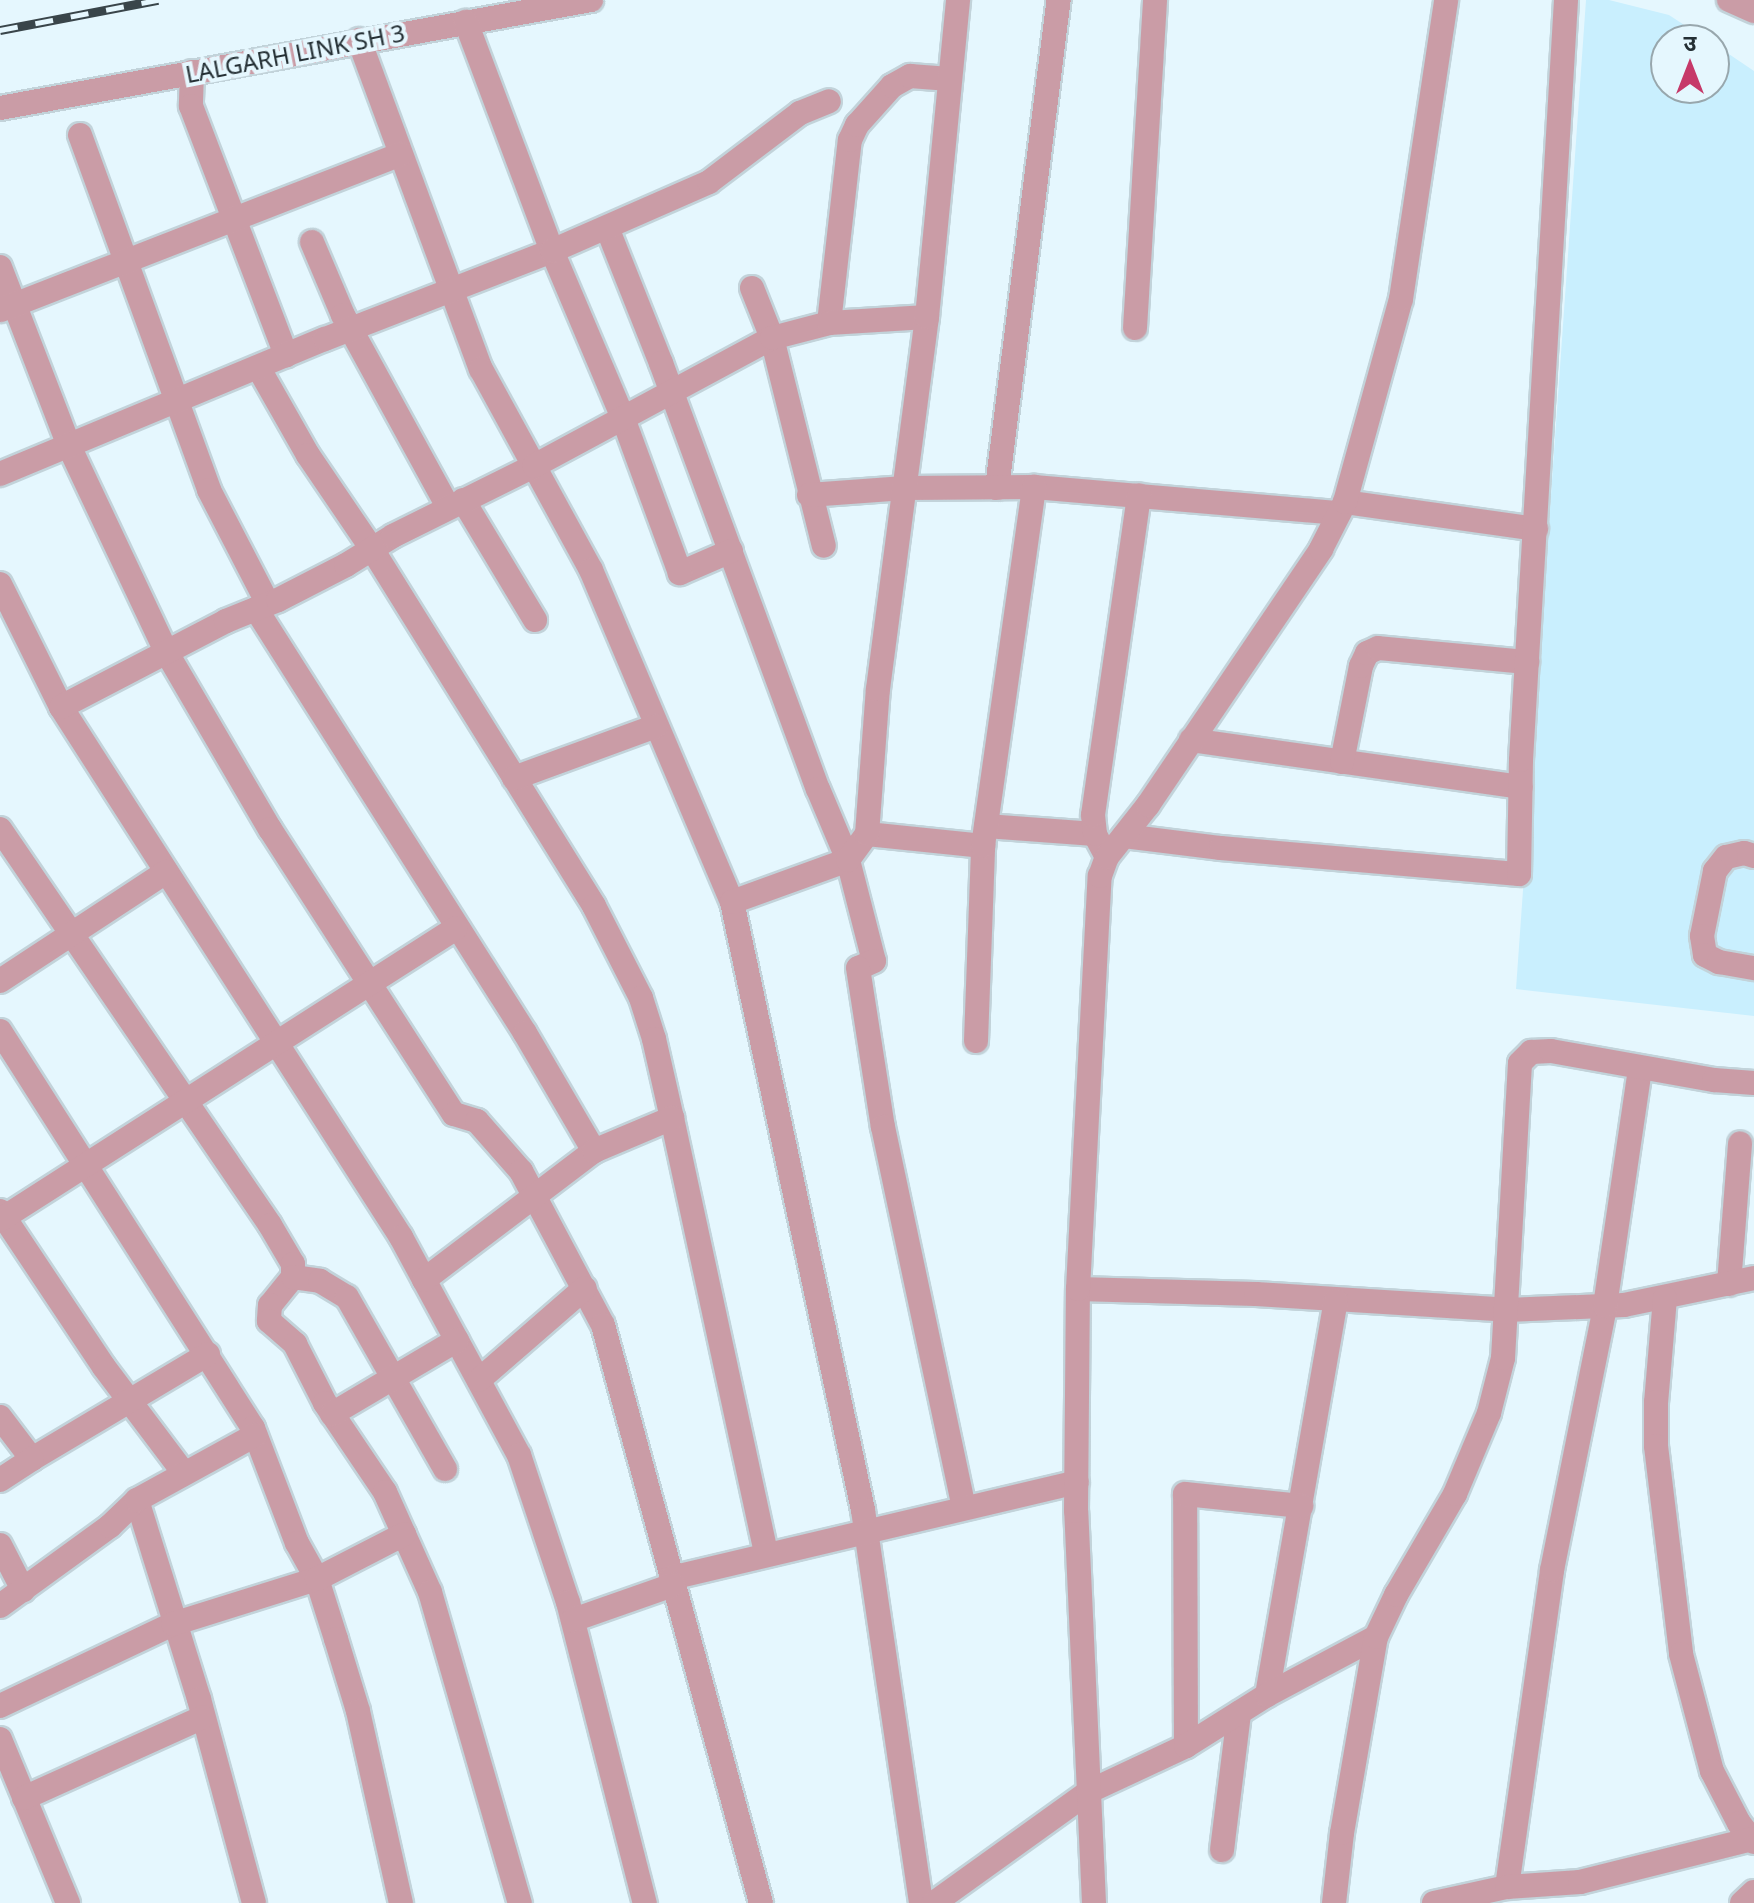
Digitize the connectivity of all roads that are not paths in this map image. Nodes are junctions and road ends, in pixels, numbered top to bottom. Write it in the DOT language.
graph roads {
  1 [pos="591,0"];
  2 [pos="958,0"];
  3 [pos="1059,0"];
  4 [pos="1155,0"];
  5 [pos="1446,0"];
  6 [pos="1566,0"];
  7 [pos="1729,0"];
  8 [pos="1754,11"];
  9 [pos="466,22"];
  10 [pos="359,40"];
  11 [pos="192,72"];
  12 [pos="950,79"];
  13 [pos="829,101"];
  14 [pos="0,108"];
  15 [pos="80,135"];
  16 [pos="401,154"];
  17 [pos="234,216"];
  18 [pos="608,230"];
  19 [pos="312,242"];
  20 [pos="552,251"];
  21 [pos="126,262"];
  22 [pos="0,267"];
  23 [pos="752,288"];
  24 [pos="450,290"];
  25 [pos="7,308"];
  26 [pos="927,317"];
  27 [pos="829,323"];
  28 [pos="1135,328"];
  29 [pos="350,329"];
  30 [pos="772,338"];
  31 [pos="286,355"];
  32 [pos="258,367"];
  33 [pos="671,391"];
  34 [pos="176,402"];
  35 [pos="623,418"];
  36 [pos="69,446"];
  37 [pos="534,466"];
  38 [pos="0,474"];
  39 [pos="1034,487"];
  40 [pos="905,488"];
  41 [pos="997,488"];
  42 [pos="809,495"];
  43 [pos="1139,495"];
  44 [pos="456,503"];
  45 [pos="1342,508"];
  46 [pos="1536,529"];
  47 [pos="824,546"];
  48 [pos="372,549"];
  49 [pos="731,551"];
  50 [pos="0,584"];
  51 [pos="262,607"];
  52 [pos="535,620"];
  53 [pos="167,653"];
  54 [pos="1527,662"];
  55 [pos="61,707"];
  56 [pos="656,726"];
  57 [pos="1191,740"];
  58 [pos="1342,762"];
  59 [pos="514,778"];
  60 [pos="1521,787"];
  61 [pos="0,829"];
  62 [pos="867,834"];
  63 [pos="1095,834"];
  64 [pos="984,836"];
  65 [pos="1124,836"];
  66 [pos="1754,856"];
  67 [pos="1107,857"];
  68 [pos="848,860"];
  69 [pos="166,872"];
  70 [pos="732,902"];
  71 [pos="456,928"];
  72 [pos="69,932"];
  73 [pos="1754,968"];
  74 [pos="0,981"];
  75 [pos="372,984"];
  76 [pos="0,1031"];
  77 [pos="976,1041"];
  78 [pos="277,1043"];
  79 [pos="1640,1068"];
  80 [pos="1754,1083"];
  81 [pos="185,1104"];
  82 [pos="672,1118"];
  83 [pos="1740,1143"];
  84 [pos="594,1151"];
  85 [pos="85,1169"];
  86 [pos="535,1196"];
  87 [pos="1,1216"];
  88 [pos="293,1277"];
  89 [pos="1754,1278"];
  90 [pos="424,1280"];
  91 [pos="1729,1284"];
  92 [pos="585,1288"];
  93 [pos="1078,1289"];
  94 [pos="1665,1298"];
  95 [pos="1336,1301"];
  96 [pos="1605,1306"];
  97 [pos="1507,1310"];
  98 [pos="457,1340"];
  99 [pos="208,1354"];
  100 [pos="392,1378"];
  101 [pos="479,1380"];
  102 [pos="132,1402"];
  103 [pos="332,1414"];
  104 [pos="0,1417"];
  105 [pos="255,1435"];
  106 [pos="32,1459"];
  107 [pos="445,1469"];
  108 [pos="183,1472"];
  109 [pos="0,1480"];
  110 [pos="1077,1482"];
  111 [pos="137,1500"];
  112 [pos="1301,1506"];
  113 [pos="964,1507"];
  114 [pos="866,1530"];
  115 [pos="404,1534"];
  116 [pos="0,1545"];
  117 [pos="766,1554"];
  118 [pos="317,1579"];
  119 [pos="672,1582"];
  120 [pos="23,1590"];
  121 [pos="0,1606"];
  122 [pos="573,1620"];
  123 [pos="173,1624"];
  124 [pos="1376,1637"];
  125 [pos="1267,1695"];
  126 [pos="0,1706"];
  127 [pos="1239,1713"];
  128 [pos="203,1717"];
  129 [pos="0,1739"];
  130 [pos="1186,1746"];
  131 [pos="1090,1791"];
  132 [pos="24,1798"];
  133 [pos="1753,1841"];
  134 [pos="1222,1850"];
  135 [pos="1754,1892"];
  136 [pos="1494,1894"];
  137 [pos="68,1903"];
  138 [pos="254,1903"];
  139 [pos="401,1903"];
  140 [pos="520,1903"];
  141 [pos="645,1903"];
  142 [pos="761,1903"];
  143 [pos="921,1903"];
  144 [pos="934,1903"];
  145 [pos="1094,1903"];
  146 [pos="1334,1903"];
  147 [pos="1434,1903"];
  148 [pos="1742,1903"];
  1 -- 9 [label="street, LALGARH LINK SH 3"];
  2 -- 12 [label="street"];
  3 -- 41 [label="street"];
  4 -- 28 [label="street"];
  5 -- 45 [label="street"];
  6 -- 46 [label="street"];
  7 -- 8 [label="street"];
  9 -- 10 [label="street, LALGARH LINK SH 3"];
  9 -- 20 [label="street"];
  10 -- 11 [label="street, LALGARH LINK SH 3"];
  10 -- 16 [label="street"];
  11 -- 14 [label="street, LALGARH LINK SH 3"];
  11 -- 17 [label="street"];
  12 -- 26 [label="street"];
  12 -- 27 [label="street"];
  13 -- 18 [label="street"];
  15 -- 21 [label="street"];
  16 -- 17 [label="street"];
  16 -- 24 [label="street"];
  17 -- 21 [label="street"];
  17 -- 31 [label="street"];
  18 -- 20 [label="street"];
  18 -- 33 [label="street"];
  19 -- 29 [label="street"];
  20 -- 24 [label="street"];
  20 -- 35 [label="street"];
  21 -- 25 [label="street"];
  21 -- 34 [label="street"];
  22 -- 25 [label="street"];
  23 -- 30 [label="street"];
  24 -- 29 [label="street"];
  24 -- 37 [label="street"];
  25 -- 36 [label="street"];
  26 -- 27 [label="street"];
  26 -- 40 [label="street"];
  27 -- 30 [label="street"];
  29 -- 31 [label="street"];
  29 -- 44 [label="street"];
  30 -- 33 [label="street"];
  30 -- 42 [label="street"];
  31 -- 32 [label="street"];
  32 -- 34 [label="street"];
  32 -- 48 [label="street"];
  33 -- 35 [label="street"];
  33 -- 49 [label="street"];
  34 -- 36 [label="street"];
  34 -- 51 [label="street"];
  35 -- 37 [label="street"];
  35 -- 49 [label="street"];
  36 -- 38 [label="street"];
  36 -- 53 [label="street"];
  37 -- 44 [label="street"];
  37 -- 56 [label="street"];
  39 -- 41 [label="street"];
  39 -- 43 [label="street"];
  39 -- 64 [label="street"];
  40 -- 41 [label="street"];
  40 -- 42 [label="street"];
  40 -- 62 [label="street"];
  42 -- 47 [label="street"];
  43 -- 45 [label="street"];
  43 -- 63 [label="street"];
  44 -- 48 [label="street"];
  44 -- 52 [label="street"];
  45 -- 46 [label="street"];
  45 -- 57 [label="street"];
  46 -- 54 [label="street"];
  48 -- 51 [label="street"];
  48 -- 59 [label="street"];
  49 -- 68 [label="street"];
  50 -- 55 [label="street"];
  51 -- 53 [label="street"];
  51 -- 71 [label="street"];
  53 -- 55 [label="street"];
  53 -- 75 [label="street"];
  54 -- 58 [label="street"];
  54 -- 60 [label="street"];
  55 -- 69 [label="street"];
  56 -- 59 [label="street"];
  56 -- 70 [label="street"];
  57 -- 58 [label="street"];
  57 -- 65 [label="street"];
  58 -- 60 [label="street"];
  59 -- 82 [label="street"];
  60 -- 65 [label="street"];
  61 -- 72 [label="street"];
  62 -- 64 [label="street"];
  62 -- 68 [label="street"];
  63 -- 64 [label="street"];
  63 -- 67 [label="street"];
  64 -- 77 [label="street"];
  65 -- 67 [label="street"];
  66 -- 73 [label="street"];
  67 -- 93 [label="street"];
  68 -- 70 [label="street"];
  68 -- 113 [label="street"];
  69 -- 72 [label="street"];
  69 -- 78 [label="street"];
  70 -- 114 [label="street"];
  71 -- 75 [label="street"];
  71 -- 84 [label="street"];
  72 -- 74 [label="street"];
  72 -- 81 [label="street"];
  75 -- 78 [label="street"];
  75 -- 86 [label="street"];
  76 -- 85 [label="street"];
  78 -- 81 [label="street"];
  78 -- 90 [label="street"];
  79 -- 80 [label="street"];
  79 -- 96 [label="street"];
  79 -- 97 [label="street"];
  81 -- 85 [label="street"];
  81 -- 88 [label="street"];
  82 -- 84 [label="street"];
  82 -- 117 [label="street"];
  83 -- 91 [label="street"];
  84 -- 86 [label="street"];
  85 -- 87 [label="street"];
  85 -- 99 [label="street"];
  86 -- 90 [label="street"];
  86 -- 92 [label="street"];
  87 -- 102 [label="street"];
  88 -- 100 [label="street"];
  88 -- 103 [label="street"];
  89 -- 91 [label="street"];
  90 -- 98 [label="street"];
  91 -- 94 [label="street"];
  92 -- 101 [label="street"];
  92 -- 119 [label="street"];
  93 -- 95 [label="street"];
  93 -- 110 [label="street"];
  94 -- 96 [label="street"];
  94 -- 133 [label="street"];
  95 -- 97 [label="street"];
  95 -- 112 [label="street"];
  96 -- 97 [label="street"];
  96 -- 136 [label="street"];
  97 -- 124 [label="street"];
  98 -- 100 [label="street"];
  98 -- 101 [label="street"];
  99 -- 102 [label="street"];
  99 -- 105 [label="street"];
  100 -- 103 [label="street"];
  100 -- 107 [label="street"];
  101 -- 122 [label="street"];
  102 -- 106 [label="street"];
  102 -- 108 [label="street"];
  103 -- 115 [label="street"];
  104 -- 106 [label="street"];
  105 -- 108 [label="street"];
  105 -- 118 [label="street"];
  106 -- 109 [label="street"];
  108 -- 111 [label="street"];
  110 -- 113 [label="street"];
  110 -- 131 [label="street"];
  111 -- 120 [label="street"];
  111 -- 123 [label="street"];
  112 -- 125 [label="street"];
  112 -- 130 [label="street"];
  113 -- 114 [label="street"];
  114 -- 117 [label="street"];
  114 -- 143 [label="street"];
  115 -- 118 [label="street"];
  115 -- 140 [label="street"];
  116 -- 120 [label="street"];
  117 -- 119 [label="street"];
  118 -- 123 [label="street"];
  118 -- 139 [label="street"];
  119 -- 122 [label="street"];
  119 -- 142 [label="street"];
  120 -- 121 [label="street"];
  122 -- 141 [label="street"];
  123 -- 126 [label="street"];
  123 -- 128 [label="street"];
  124 -- 125 [label="street"];
  124 -- 146 [label="street"];
  125 -- 127 [label="street"];
  127 -- 130 [label="street"];
  127 -- 134 [label="street"];
  128 -- 132 [label="street"];
  128 -- 138 [label="street"];
  129 -- 132 [label="street"];
  130 -- 131 [label="street"];
  131 -- 144 [label="street"];
  131 -- 145 [label="street"];
  132 -- 137 [label="street"];
  133 -- 136 [label="street"];
  135 -- 148 [label="street"];
  136 -- 147 [label="street"];
}
